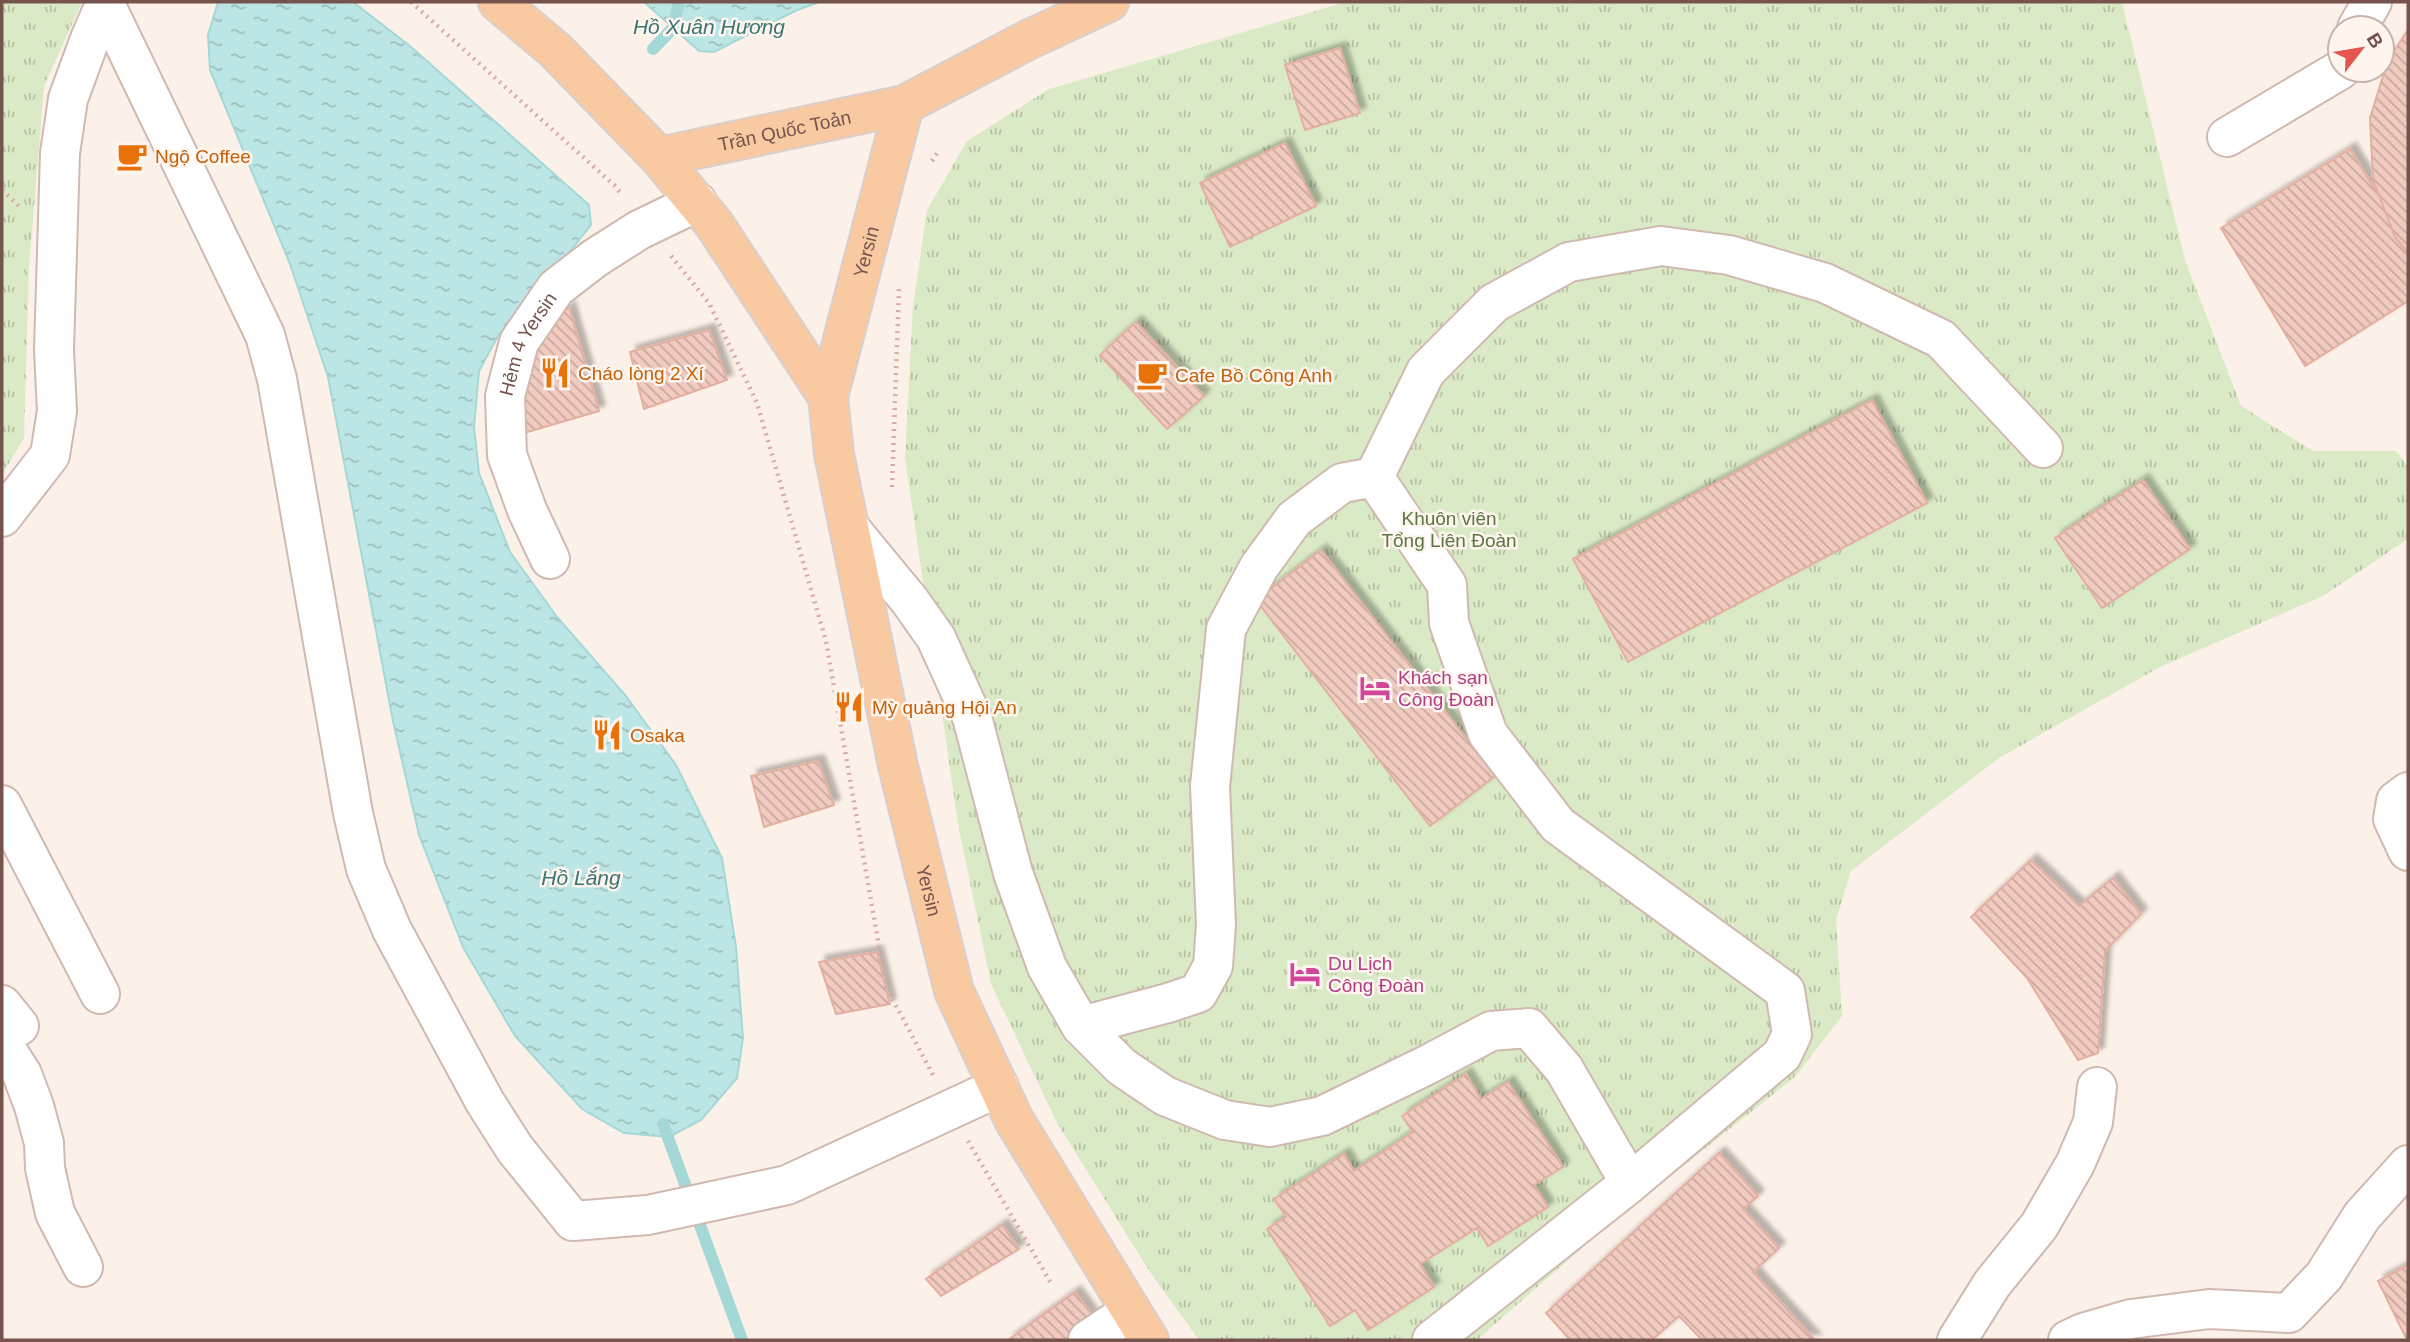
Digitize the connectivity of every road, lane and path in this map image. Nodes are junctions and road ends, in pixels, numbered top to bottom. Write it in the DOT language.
graph roads {
  1 [pos="411,2"];
  2 [pos="498,2"];
  3 [pos="1109,2"];
  4 [pos="106,3"];
  5 [pos="2326,78"];
  6 [pos="904,105"];
  7 [pos="2227,137"];
  8 [pos="939,150"];
  9 [pos="659,157"];
  10 [pos="924,172"];
  11 [pos="697,202"];
  12 [pos="646,226"];
  13 [pos="899,284"];
  14 [pos="828,397"];
  15 [pos="2043,448"];
  16 [pos="1374,477"];
  17 [pos="892,487"];
  18 [pos="2,517"];
  19 [pos="849,527"];
  20 [pos="550,559"];
  21 [pos="2408,792"];
  22 [pos="2,805"];
  23 [pos="2408,851"];
  24 [pos="100,994"];
  25 [pos="7,1024"];
  26 [pos="1081,1026"];
  27 [pos="999,1087"];
  28 [pos="2097,1087"];
  29 [pos="951,1109"];
  30 [pos="2408,1165"];
  31 [pos="1630,1182"];
  32 [pos="83,1267"];
  33 [pos="1052,1285"];
  34 [pos="1140,1326"];
  35 [pos="2294,1327"];
  36 [pos="1088,1340"];
  37 [pos="1432,1340"];
  38 [pos="1957,1340"];
  39 [pos="2068,1340"];
  1 -- 12 [label="path"];
  2 -- 9 [label="main road"];
  3 -- 6 [label="main road, Trần Quốc Toản"];
  4 -- 18 [label="street"];
  4 -- 29 [label="street"];
  5 -- 7 [label="street"];
  6 -- 9 [label="main road, Trần Quốc Toản"];
  6 -- 14 [label="main road, Yersin"];
  8 -- 10 [label="path"];
  9 -- 11 [label="main road, Yersin"];
  11 -- 12 [label="street, Hẻm 4 Yersin"];
  11 -- 14 [label="main road, Yersin"];
  12 -- 20 [label="street, Hẻm 4 Yersin"];
  12 -- 29 [label="path"];
  13 -- 17 [label="path"];
  14 -- 19 [label="main road, Yersin"];
  15 -- 16 [label="street"];
  16 -- 26 [label="street"];
  16 -- 31 [label="street"];
  19 -- 26 [label="street"];
  19 -- 27 [label="main road, Yersin"];
  21 -- 23 [label="street"];
  22 -- 24 [label="street"];
  25 -- 32 [label="street"];
  26 -- 31 [label="street"];
  27 -- 29 [label="street"];
  27 -- 34 [label="main road, Yersin"];
  28 -- 38 [label="street"];
  29 -- 33 [label="path"];
  30 -- 35 [label="street"];
  31 -- 37 [label="street"];
  34 -- 36 [label="street"];
  35 -- 39 [label="street"];
}
